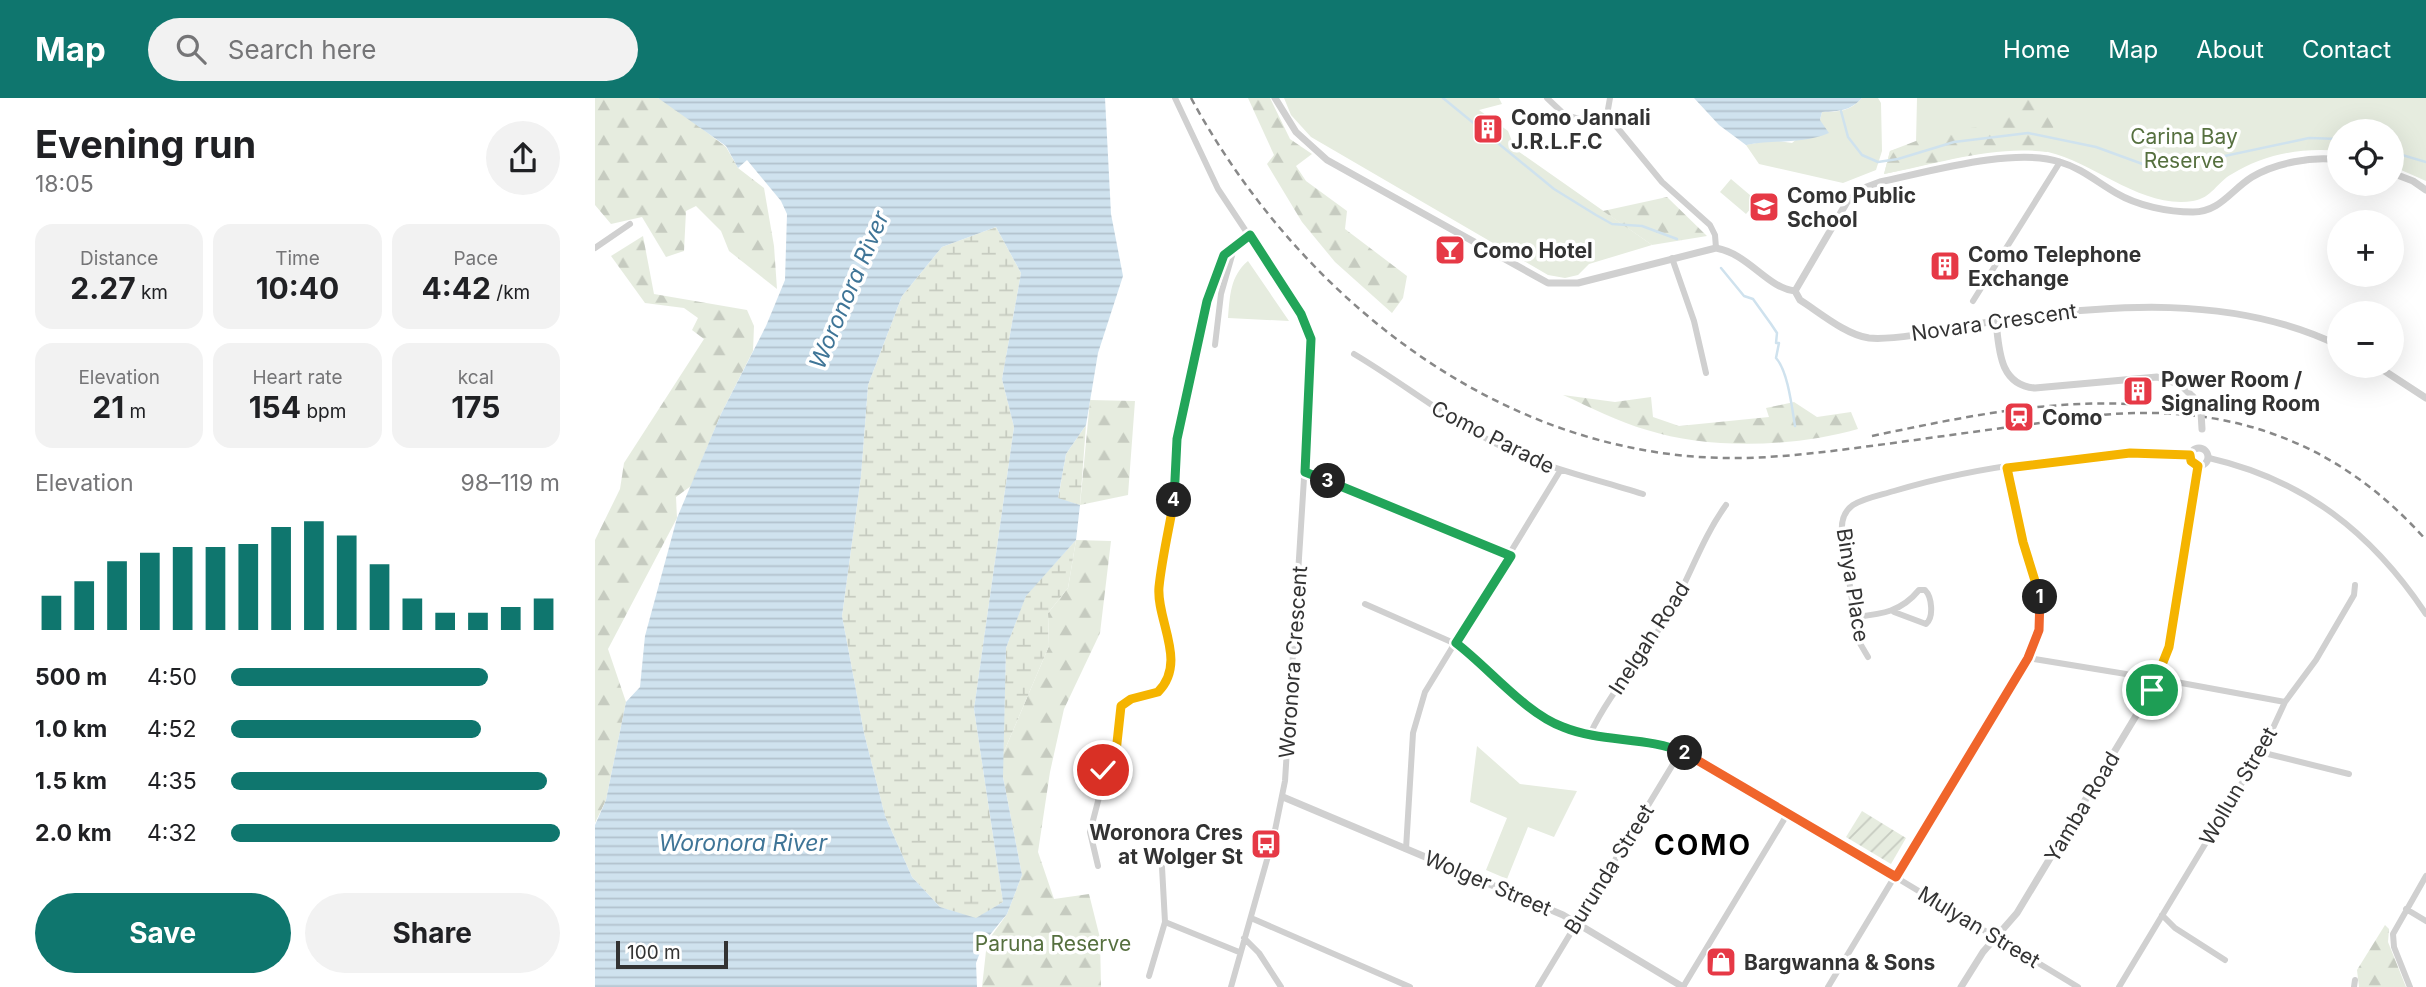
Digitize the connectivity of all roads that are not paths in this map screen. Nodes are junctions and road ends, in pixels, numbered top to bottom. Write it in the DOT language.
graph roads {
  1 [pos="1175,98"];
  2 [pos="1275,98"];
  3 [pos="1547,98"];
  4 [pos="1610,98"];
  5 [pos="1607,115"];
  6 [pos="2327,159"];
  7 [pos="2060,162"];
  8 [pos="2404,177"];
  9 [pos="2426,190"];
  10 [pos="630,224"];
  11 [pos="1250,235"];
  12 [pos="1235,245"];
  13 [pos="595,248"];
  14 [pos="1716,248"];
  15 [pos="1672,258"];
  16 [pos="1795,291"];
  17 [pos="1973,301"];
  18 [pos="1996,321"];
  19 [pos="2327,341"];
  20 [pos="1215,345"];
  21 [pos="1354,354"];
  22 [pos="1706,373"];
  23 [pos="2395,378"];
  24 [pos="2426,398"];
  25 [pos="2200,447"];
  26 [pos="2190,455"];
  27 [pos="2209,458"];
  28 [pos="2198,466"];
  29 [pos="2007,468"];
  30 [pos="1560,471"];
  31 [pos="1305,472"];
  32 [pos="1643,494"];
  33 [pos="1726,505"];
  34 [pos="1511,556"];
  35 [pos="2355,584"];
  36 [pos="1364,604"];
  37 [pos="1894,612"];
  38 [pos="2426,614"];
  39 [pos="1856,617"];
  40 [pos="1456,643"];
  41 [pos="1868,657"];
  42 [pos="2028,658"];
  43 [pos="2126,674"];
  44 [pos="2160,676"];
  45 [pos="2285,702"];
  46 [pos="1590,734"];
  47 [pos="1681,751"];
  48 [pos="2260,752"];
  49 [pos="2349,774"];
  50 [pos="1283,797"];
  51 [pos="1788,813"];
  52 [pos="1406,849"];
  53 [pos="1098,866"];
  54 [pos="1162,867"];
  55 [pos="2426,876"];
  56 [pos="1896,877"];
  57 [pos="2406,909"];
  58 [pos="2162,915"];
  59 [pos="1251,918"];
  60 [pos="2426,921"];
  61 [pos="1165,922"];
  62 [pos="1576,923"];
  63 [pos="1997,937"];
  64 [pos="1244,938"];
  65 [pos="1239,952"];
  66 [pos="2225,960"];
  67 [pos="1149,976"];
  68 [pos="1231,987"];
  69 [pos="1281,987"];
  70 [pos="1410,987"];
  71 [pos="1538,987"];
  72 [pos="1683,987"];
  73 [pos="1828,987"];
  74 [pos="1961,987"];
  75 [pos="2078,987"];
  76 [pos="2119,987"];
  77 [pos="2410,987"];
  1 -- 11 [label="street"];
  2 -- 15 [label="street"];
  3 -- 5 [label="street"];
  4 -- 5 [label="street"];
  5 -- 14 [label="street"];
  6 -- 7 [label="street"];
  7 -- 16 [label="street"];
  7 -- 17 [label="street"];
  8 -- 9 [label="street"];
  10 -- 13 [label="street"];
  11 -- 12 [label="street"];
  11 -- 31 [label="street, Woronora Crescent"];
  12 -- 20 [label="street"];
  12 -- 53 [label="street"];
  14 -- 15 [label="street"];
  14 -- 16 [label="street, Novara Crescent"];
  15 -- 22 [label="street"];
  16 -- 18 [label="street, Novara Crescent"];
  18 -- 19 [label="street, Novara Crescent"];
  18 -- 25 [label="street, bridge"];
  21 -- 30 [label="street, Como Parade"];
  23 -- 24 [label="street"];
  25 -- 26 [label="street"];
  25 -- 27 [label="street"];
  26 -- 28 [label="street"];
  26 -- 29 [label="street"];
  27 -- 28 [label="street"];
  27 -- 38 [label="street"];
  28 -- 44 [label="street, Yamba Road"];
  29 -- 39 [label="street, Binya Place"];
  29 -- 42 [label="street"];
  30 -- 32 [label="street, Como Parade"];
  30 -- 34 [label="street"];
  31 -- 34 [label="street"];
  31 -- 50 [label="street, Woronora Crescent"];
  33 -- 46 [label="street, Inelgah Road"];
  34 -- 40 [label="street"];
  35 -- 45 [label="street, Wollun Street"];
  36 -- 40 [label="street, Mulyan Street"];
  37 -- 37 [label="street"];
  37 -- 39 [label="street"];
  39 -- 41 [label="street, Binya Place"];
  40 -- 46 [label="street, Mulyan Street"];
  40 -- 52 [label="street"];
  42 -- 43 [label="street"];
  42 -- 56 [label="street"];
  44 -- 45 [label="street"];
  44 -- 63 [label="street, Yamba Road"];
  45 -- 48 [label="street, Wollun Street"];
  46 -- 47 [label="street, Mulyan Street"];
  47 -- 51 [label="street, Mulyan Street"];
  47 -- 62 [label="street, Burunda Street"];
  48 -- 49 [label="street"];
  48 -- 58 [label="street, Wollun Street"];
  50 -- 52 [label="street, Wolger Street"];
  50 -- 59 [label="street, Woronora Crescent"];
  51 -- 56 [label="street, Mulyan Street"];
  51 -- 72 [label="street"];
  52 -- 62 [label="street, Wolger Street"];
  54 -- 61 [label="street"];
  55 -- 57 [label="street"];
  56 -- 63 [label="street, Mulyan Street"];
  56 -- 73 [label="street"];
  57 -- 60 [label="street"];
  57 -- 77 [label="street"];
  58 -- 66 [label="street"];
  58 -- 76 [label="street, Wollun Street"];
  59 -- 64 [label="street, Woronora Crescent"];
  59 -- 70 [label="street"];
  61 -- 65 [label="street"];
  61 -- 67 [label="street"];
  62 -- 71 [label="street, Burunda Street"];
  62 -- 72 [label="street, Wolger Street"];
  63 -- 74 [label="street, Yamba Road"];
  63 -- 75 [label="street, Mulyan Street"];
  64 -- 65 [label="street, Woronora Crescent"];
  64 -- 69 [label="street"];
  65 -- 68 [label="street, Woronora Crescent"];
}
